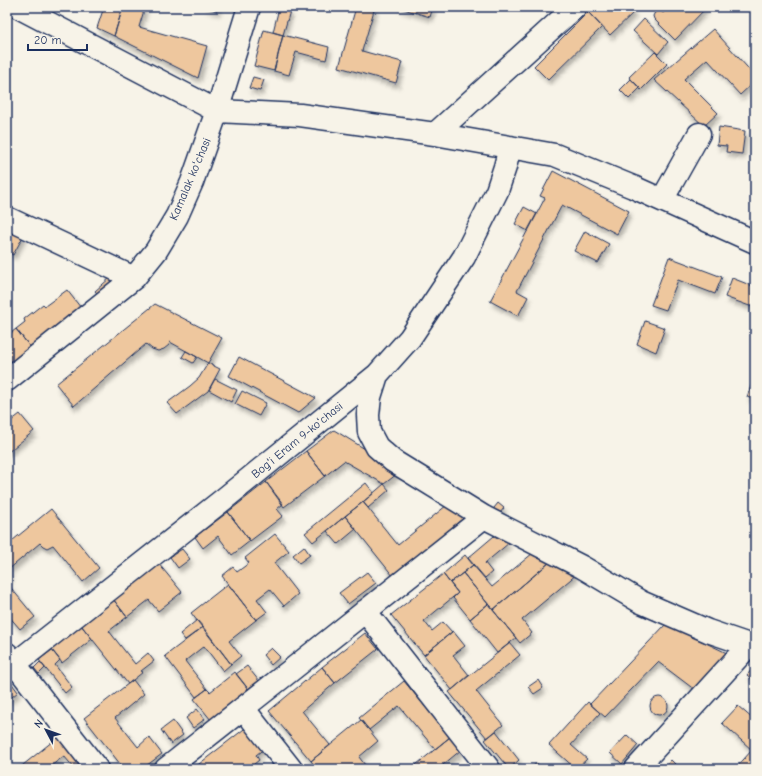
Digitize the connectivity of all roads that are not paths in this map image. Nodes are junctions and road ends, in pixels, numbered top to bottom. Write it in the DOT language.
graph roads {
  1 [pos="18,7"];
  2 [pos="250,7"];
  3 [pos="575,7"];
  4 [pos="217,111"];
  5 [pos="435,134"];
  6 [pos="699,134"];
  7 [pos="510,147"];
  8 [pos="662,200"];
  9 [pos="7,218"];
  10 [pos="755,242"];
  11 [pos="134,278"];
  12 [pos="377,375"];
  13 [pos="7,380"];
  14 [pos="484,517"];
  15 [pos="366,611"];
  16 [pos="752,645"];
  17 [pos="9,663"];
  18 [pos="243,708"];
  19 [pos="97,769"];
  20 [pos="166,769"];
  21 [pos="291,769"];
  22 [pos="489,769"];
  23 [pos="636,769"];
  1 -- 4 [label="street"];
  2 -- 4 [label="street, Kamalak koʻchasi"];
  3 -- 5 [label="street"];
  4 -- 5 [label="street"];
  4 -- 11 [label="street, Kamalak koʻchasi"];
  5 -- 7 [label="street"];
  6 -- 8 [label="street"];
  7 -- 8 [label="street"];
  7 -- 12 [label="street, Bogʻi Eram 9-koʻchasi"];
  8 -- 10 [label="street"];
  9 -- 11 [label="street"];
  11 -- 13 [label="street, Kamalak koʻchasi"];
  12 -- 14 [label="street"];
  12 -- 17 [label="street, Bogʻi Eram 9-koʻchasi"];
  14 -- 15 [label="street"];
  14 -- 16 [label="street"];
  15 -- 18 [label="street"];
  15 -- 22 [label="street"];
  16 -- 23 [label="street"];
  17 -- 19 [label="street"];
  18 -- 20 [label="street"];
  18 -- 21 [label="street"];
}
